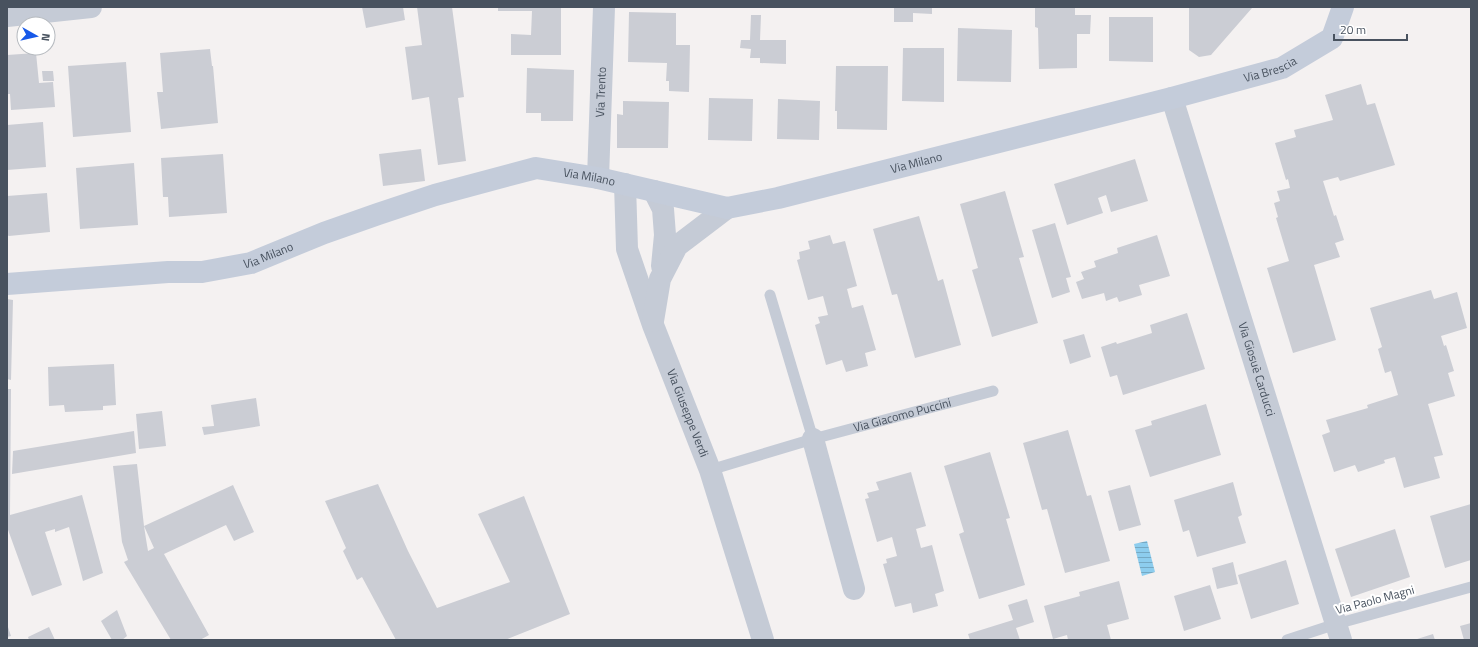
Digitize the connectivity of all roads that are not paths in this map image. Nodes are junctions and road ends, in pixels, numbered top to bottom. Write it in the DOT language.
graph roads {
  1 [pos="91,7"];
  2 [pos="604,7"];
  3 [pos="1343,7"];
  4 [pos="7,16"];
  5 [pos="1172,98"];
  6 [pos="598,178"];
  7 [pos="625,184"];
  8 [pos="654,191"];
  9 [pos="727,208"];
  10 [pos="661,275"];
  11 [pos="7,284"];
  12 [pos="770,295"];
  13 [pos="653,325"];
  14 [pos="992,392"];
  15 [pos="813,440"];
  16 [pos="710,470"];
  17 [pos="1471,587"];
  18 [pos="854,590"];
  19 [pos="1338,632"];
  20 [pos="763,640"];
  21 [pos="1287,640"];
  1 -- 4 [label="street"];
  2 -- 6 [label="street, Via Trento"];
  3 -- 5 [label="street, Via Brescia"];
  5 -- 9 [label="street, Via Milano"];
  5 -- 19 [label="street, Via Giosuè Carducci"];
  6 -- 7 [label="street, Via Milano"];
  6 -- 11 [label="street, Via Milano"];
  7 -- 8 [label="street, Via Milano"];
  7 -- 13 [label="street, Via Giuseppe Verdi"];
  8 -- 9 [label="street, Via Milano"];
  8 -- 10 [label="street"];
  9 -- 10 [label="street"];
  10 -- 13 [label="street"];
  12 -- 15 [label="lane"];
  13 -- 16 [label="street, Via Giuseppe Verdi"];
  14 -- 15 [label="lane, Via Giacomo Puccini"];
  15 -- 16 [label="lane, Via Giacomo Puccini"];
  15 -- 18 [label="street"];
  16 -- 20 [label="street, Via Giuseppe Verdi"];
  17 -- 19 [label="lane, Via Paolo Magni"];
  19 -- 21 [label="lane, Via Paolo Magni"];
}
